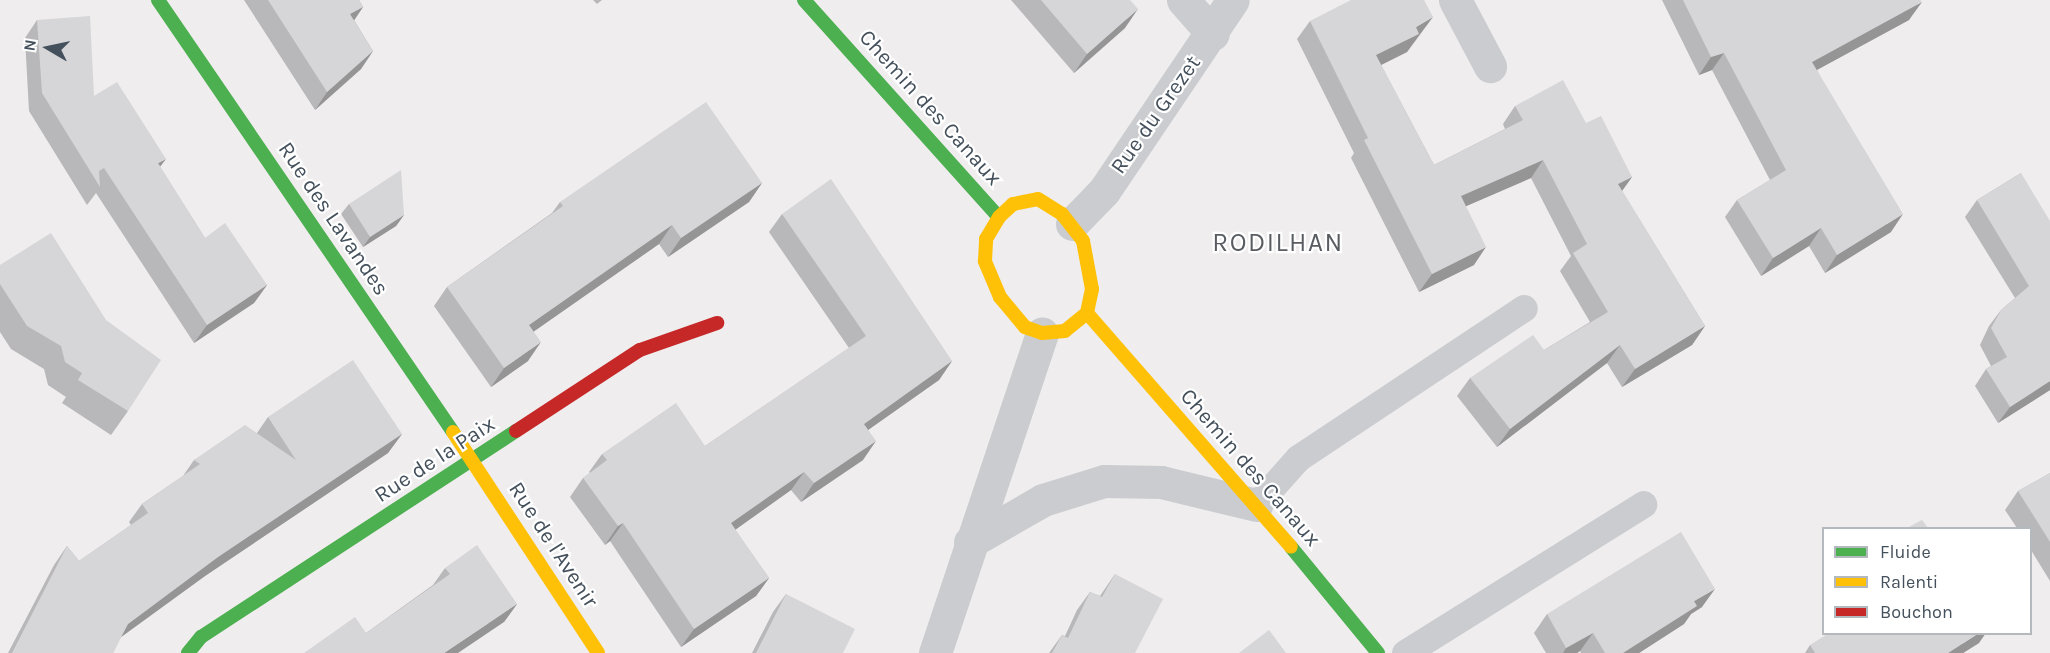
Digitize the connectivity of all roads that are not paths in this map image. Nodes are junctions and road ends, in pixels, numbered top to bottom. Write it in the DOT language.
graph roads {
  1 [pos="158,0"];
  2 [pos="804,0"];
  3 [pos="1183,0"];
  4 [pos="1233,0"];
  5 [pos="1455,0"];
  6 [pos="1213,34"];
  7 [pos="1490,66"];
  8 [pos="999,217"];
  9 [pos="1072,224"];
  10 [pos="1524,308"];
  11 [pos="1087,313"];
  12 [pos="717,323"];
  13 [pos="1042,333"];
  14 [pos="472,461"];
  15 [pos="1644,504"];
  16 [pos="1256,505"];
  17 [pos="970,542"];
  18 [pos="188,653"];
  19 [pos="598,653"];
  20 [pos="935,653"];
  21 [pos="1378,653"];
  22 [pos="1405,653"];
  1 -- 14 [label="street, Rue des Lavandes"];
  2 -- 8 [label="street, Chemin des Canaux"];
  3 -- 6 [label="street"];
  4 -- 6 [label="street, Rue du Grezet"];
  5 -- 7 [label="street"];
  6 -- 9 [label="street, Rue du Grezet"];
  8 -- 9 [label="street"];
  8 -- 13 [label="street"];
  9 -- 11 [label="street"];
  10 -- 16 [label="lane"];
  11 -- 13 [label="street"];
  11 -- 16 [label="street, Chemin des Canaux"];
  12 -- 14 [label="street, Rue de la Paix"];
  13 -- 17 [label="street"];
  14 -- 18 [label="street, Rue de la Paix"];
  14 -- 19 [label="street, Rue de l'Avenir"];
  15 -- 22 [label="lane"];
  16 -- 17 [label="street"];
  16 -- 21 [label="street, Chemin des Canaux"];
  17 -- 20 [label="street"];
}
